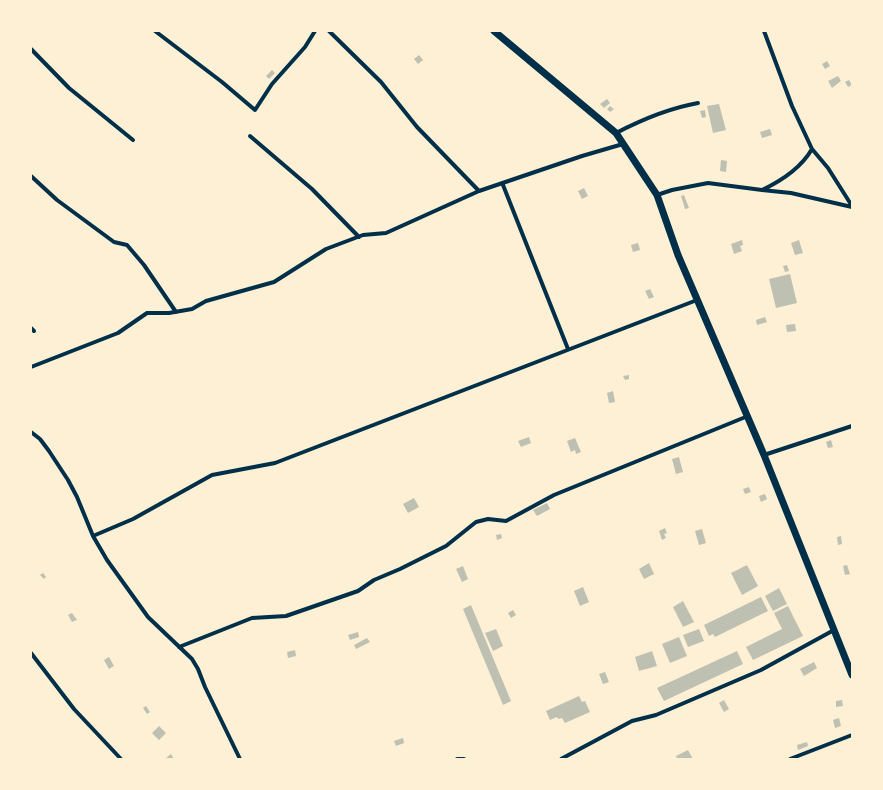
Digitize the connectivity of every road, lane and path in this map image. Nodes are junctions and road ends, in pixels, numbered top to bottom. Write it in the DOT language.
graph roads {
  1 [pos="155,31"];
  2 [pos="315,31"];
  3 [pos="329,31"];
  4 [pos="494,31"];
  5 [pos="764,31"];
  6 [pos="31,49"];
  7 [pos="698,103"];
  8 [pos="616,133"];
  9 [pos="250,136"];
  10 [pos="133,140"];
  11 [pos="624,144"];
  12 [pos="812,149"];
  13 [pos="31,176"];
  14 [pos="503,185"];
  15 [pos="762,190"];
  16 [pos="480,192"];
  17 [pos="657,195"];
  18 [pos="852,207"];
  19 [pos="359,237"];
  20 [pos="697,300"];
  21 [pos="176,312"];
  22 [pos="568,349"];
  23 [pos="31,367"];
  24 [pos="748,416"];
  25 [pos="852,426"];
  26 [pos="31,432"];
  27 [pos="764,455"];
  28 [pos="93,536"];
  29 [pos="834,630"];
  30 [pos="179,647"];
  31 [pos="31,653"];
  32 [pos="852,675"];
  33 [pos="852,735"];
  34 [pos="121,759"];
  35 [pos="240,759"];
  36 [pos="457,759"];
  37 [pos="464,759"];
  38 [pos="561,759"];
  39 [pos="790,759"];
  1 -- 2 [label="street"];
  3 -- 16 [label="street"];
  4 -- 8 [label="main road"];
  5 -- 12 [label="street"];
  6 -- 10 [label="street"];
  7 -- 8 [label="street"];
  8 -- 11 [label="main road"];
  9 -- 19 [label="street"];
  11 -- 14 [label="street"];
  11 -- 17 [label="main road"];
  12 -- 15 [label="street"];
  12 -- 18 [label="street"];
  13 -- 21 [label="street"];
  14 -- 16 [label="street"];
  14 -- 22 [label="street"];
  15 -- 17 [label="street"];
  15 -- 18 [label="street"];
  16 -- 19 [label="street"];
  17 -- 20 [label="main road"];
  19 -- 21 [label="street"];
  20 -- 22 [label="street"];
  20 -- 24 [label="main road"];
  21 -- 23 [label="street"];
  22 -- 28 [label="street"];
  24 -- 27 [label="main road"];
  24 -- 30 [label="street"];
  25 -- 27 [label="street"];
  26 -- 28 [label="street"];
  27 -- 29 [label="main road"];
  28 -- 30 [label="street"];
  29 -- 32 [label="main road"];
  29 -- 38 [label="street"];
  30 -- 35 [label="street"];
  31 -- 34 [label="street"];
  33 -- 39 [label="street"];
  36 -- 37 [label="street"];
}
